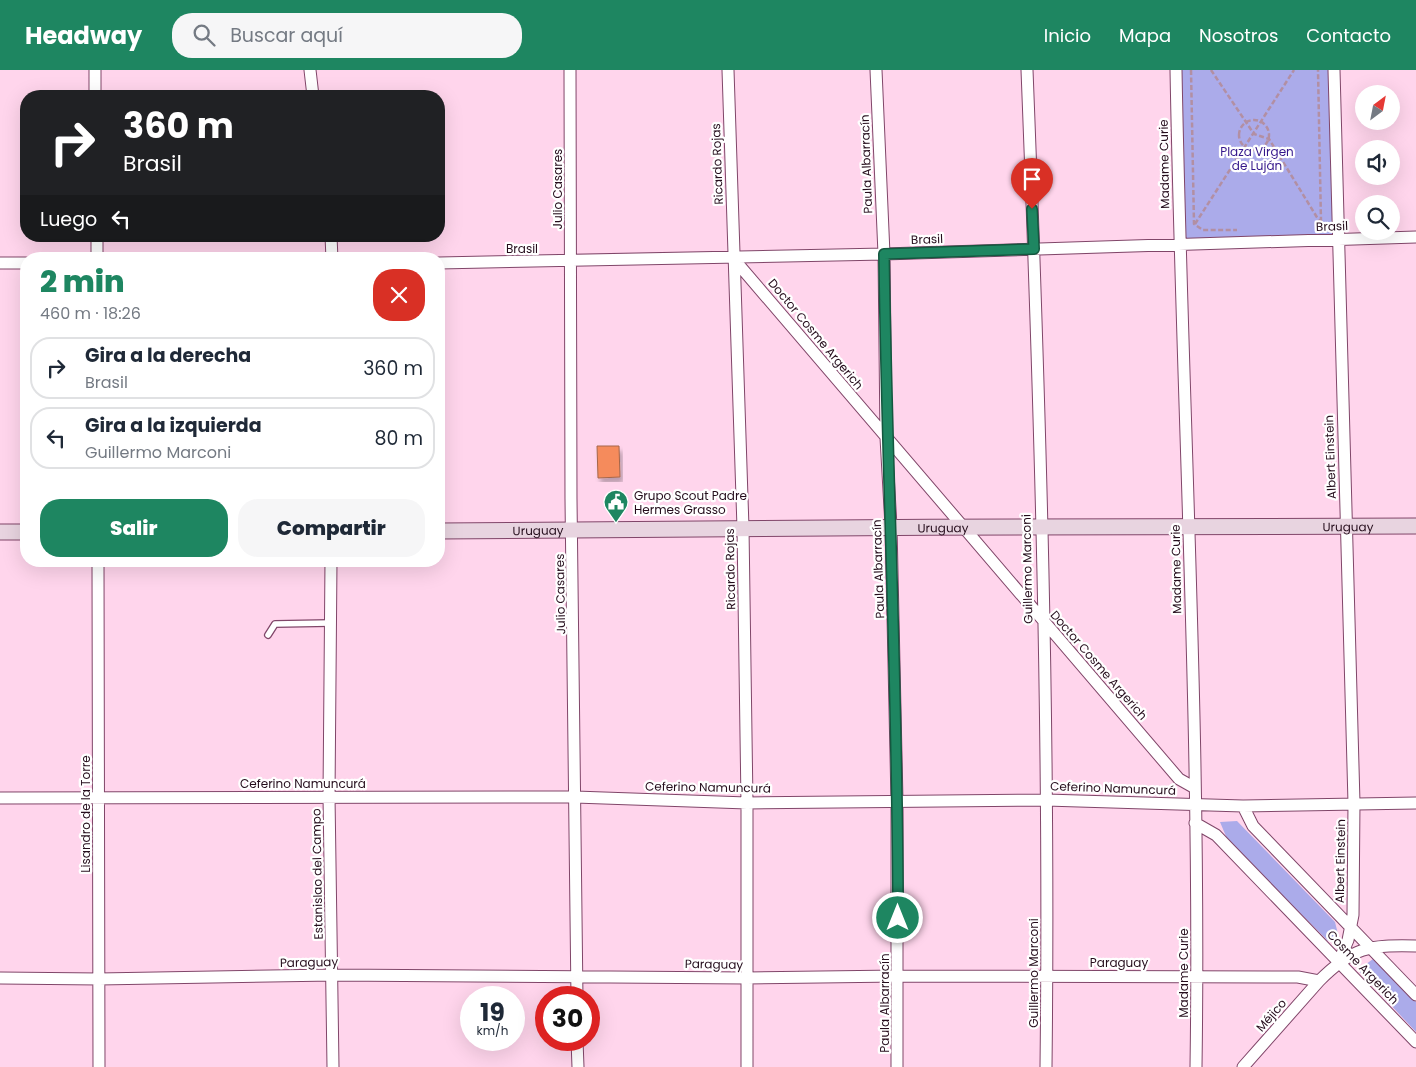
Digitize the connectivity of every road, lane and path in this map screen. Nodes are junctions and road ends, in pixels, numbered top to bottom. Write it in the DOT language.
graph roads {
  1 [pos="95,70"];
  2 [pos="310,70"];
  3 [pos="570,70"];
  4 [pos="728,70"];
  5 [pos="876,70"];
  6 [pos="1026,70"];
  7 [pos="1176,70"];
  8 [pos="1191,70"];
  9 [pos="1211,70"];
  10 [pos="1294,70"];
  11 [pos="1318,70"];
  12 [pos="1334,70"];
  13 [pos="95,90"];
  14 [pos="312,90"];
  15 [pos="1246,122"];
  16 [pos="1262,122"];
  17 [pos="1254,134"];
  18 [pos="1269,138"];
  19 [pos="1246,147"];
  20 [pos="1321,222"];
  21 [pos="1179,224"];
  22 [pos="1194,224"];
  23 [pos="1316,229"];
  24 [pos="1241,230"];
  25 [pos="1416,237"];
  26 [pos="1338,240"];
  27 [pos="1180,246"];
  28 [pos="1034,249"];
  29 [pos="884,254"];
  30 [pos="733,258"];
  31 [pos="572,262"];
  32 [pos="0,263"];
  33 [pos="20,263"];
  34 [pos="445,263"];
  35 [pos="886,438"];
  36 [pos="890,526"];
  37 [pos="1346,526"];
  38 [pos="1416,526"];
  39 [pos="964,527"];
  40 [pos="743,528"];
  41 [pos="1040,528"];
  42 [pos="1189,528"];
  43 [pos="573,530"];
  44 [pos="445,531"];
  45 [pos="0,532"];
  46 [pos="20,532"];
  47 [pos="98,567"];
  48 [pos="331,567"];
  49 [pos="1042,620"];
  50 [pos="330,623"];
  51 [pos="268,635"];
  52 [pos="1195,788"];
  53 [pos="329,796"];
  54 [pos="575,797"];
  55 [pos="0,798"];
  56 [pos="99,798"];
  57 [pos="1046,800"];
  58 [pos="897,801"];
  59 [pos="747,803"];
  60 [pos="1354,803"];
  61 [pos="1416,803"];
  62 [pos="1195,805"];
  63 [pos="1242,806"];
  64 [pos="1195,823"];
  65 [pos="1352,927"];
  66 [pos="1416,946"];
  67 [pos="1370,947"];
  68 [pos="1339,961"];
  69 [pos="332,975"];
  70 [pos="577,975"];
  71 [pos="898,976"];
  72 [pos="1047,976"];
  73 [pos="1198,977"];
  74 [pos="0,978"];
  75 [pos="747,978"];
  76 [pos="100,979"];
  77 [pos="1319,982"];
  78 [pos="577,986"];
  79 [pos="1416,995"];
  80 [pos="1416,1042"];
  81 [pos="578,1051"];
  82 [pos="99,1067"];
  83 [pos="333,1067"];
  84 [pos="578,1067"];
  85 [pos="747,1067"];
  86 [pos="897,1067"];
  87 [pos="1046,1067"];
  88 [pos="1196,1067"];
  89 [pos="1243,1067"];
  1 -- 13 [label="street"];
  2 -- 14 [label="street"];
  3 -- 31 [label="street, Julio Casares"];
  4 -- 30 [label="street, Ricardo Rojas"];
  5 -- 29 [label="street, Paula Albarracín"];
  6 -- 28 [label="street, Guillermo Marconi"];
  7 -- 21 [label="street, Madame Curie"];
  8 -- 22 [label="path"];
  9 -- 15 [label="path"];
  10 -- 16 [label="path"];
  11 -- 20 [label="path"];
  12 -- 26 [label="street, Albert Einstein"];
  15 -- 16 [label="path"];
  15 -- 17 [label="path"];
  15 -- 19 [label="path"];
  16 -- 17 [label="path"];
  16 -- 18 [label="path"];
  17 -- 18 [label="path"];
  17 -- 19 [label="path"];
  18 -- 19 [label="path"];
  18 -- 20 [label="path"];
  19 -- 22 [label="path"];
  20 -- 23 [label="path"];
  20 -- 26 [label="path"];
  21 -- 22 [label="path"];
  21 -- 27 [label="street, Madame Curie"];
  22 -- 24 [label="path"];
  25 -- 26 [label="street, Brasil"];
  26 -- 27 [label="street, Brasil"];
  26 -- 37 [label="street, Albert Einstein"];
  27 -- 28 [label="street, Brasil"];
  27 -- 42 [label="street, Madame Curie"];
  28 -- 29 [label="street, Brasil"];
  28 -- 41 [label="street, Guillermo Marconi"];
  29 -- 30 [label="street, Brasil"];
  29 -- 35 [label="street, Paula Albarracín"];
  30 -- 31 [label="street, Brasil"];
  30 -- 35 [label="street, Doctor Cosme Argerich"];
  30 -- 40 [label="street, Ricardo Rojas"];
  31 -- 34 [label="street, Brasil"];
  31 -- 43 [label="street, Julio Casares"];
  32 -- 33 [label="street"];
  35 -- 36 [label="street, Paula Albarracín"];
  35 -- 39 [label="street, Doctor Cosme Argerich"];
  36 -- 39 [label="street, Uruguay"];
  36 -- 40 [label="street, Uruguay"];
  36 -- 58 [label="street, Paula Albarracín"];
  37 -- 38 [label="street, Uruguay"];
  37 -- 42 [label="street, Uruguay"];
  37 -- 60 [label="street, Albert Einstein"];
  39 -- 41 [label="street, Uruguay"];
  39 -- 49 [label="street, Doctor Cosme Argerich"];
  40 -- 43 [label="street, Uruguay"];
  40 -- 59 [label="street, Ricardo Rojas"];
  41 -- 42 [label="street, Uruguay"];
  41 -- 49 [label="street, Guillermo Marconi"];
  42 -- 52 [label="street, Madame Curie"];
  43 -- 44 [label="street, Uruguay"];
  43 -- 54 [label="street, Julio Casares"];
  45 -- 46 [label="street"];
  47 -- 56 [label="street, Lisandro de la Torre"];
  48 -- 50 [label="street, Estanislao del Campo"];
  49 -- 52 [label="street, Doctor Cosme Argerich"];
  49 -- 57 [label="street, Guillermo Marconi"];
  50 -- 51 [label="lane"];
  50 -- 53 [label="street, Estanislao del Campo"];
  52 -- 62 [label="street, Madame Curie"];
  53 -- 54 [label="street, Ceferino Namuncurá"];
  53 -- 56 [label="street, Ceferino Namuncurá"];
  53 -- 69 [label="street, Estanislao del Campo"];
  54 -- 59 [label="street, Ceferino Namuncurá"];
  54 -- 70 [label="street, Julio Casares"];
  55 -- 56 [label="street, Ceferino Namuncurá"];
  56 -- 76 [label="street, Lisandro de la Torre"];
  57 -- 58 [label="street, Ceferino Namuncurá"];
  57 -- 62 [label="street, Ceferino Namuncurá"];
  57 -- 72 [label="street, Guillermo Marconi"];
  58 -- 59 [label="street, Ceferino Namuncurá"];
  58 -- 71 [label="street, Paula Albarracín"];
  59 -- 75 [label="street, Ricardo Rojas"];
  60 -- 61 [label="street, Ceferino Namuncurá"];
  60 -- 63 [label="street, Ceferino Namuncurá"];
  60 -- 65 [label="street, Albert Einstein"];
  62 -- 63 [label="street, Ceferino Namuncurá"];
  62 -- 64 [label="street, Madame Curie"];
  63 -- 65 [label="street"];
  64 -- 68 [label="street, Cosme Argerich"];
  64 -- 73 [label="street, Madame Curie"];
  65 -- 67 [label="street"];
  65 -- 68 [label="street, Albert Einstein"];
  66 -- 67 [label="street"];
  67 -- 68 [label="street"];
  67 -- 79 [label="street"];
  68 -- 77 [label="street"];
  68 -- 80 [label="street, Cosme Argerich"];
  69 -- 70 [label="street, Paraguay"];
  69 -- 76 [label="street, Paraguay"];
  69 -- 83 [label="street, Estanislao del Campo"];
  70 -- 75 [label="street, Paraguay"];
  70 -- 78 [label="street, Julio Casares"];
  71 -- 72 [label="street, Paraguay"];
  71 -- 75 [label="street, Paraguay"];
  71 -- 86 [label="street, Paula Albarracín"];
  72 -- 73 [label="street, Paraguay"];
  72 -- 87 [label="street, Guillermo Marconi"];
  73 -- 77 [label="street, Paraguay"];
  73 -- 88 [label="street, Madame Curie"];
  74 -- 76 [label="street, Paraguay"];
  75 -- 85 [label="street, Ricardo Rojas"];
  76 -- 82 [label="street, Lisandro de la Torre"];
  77 -- 89 [label="street, Méjico"];
  81 -- 84 [label="street"];
}
